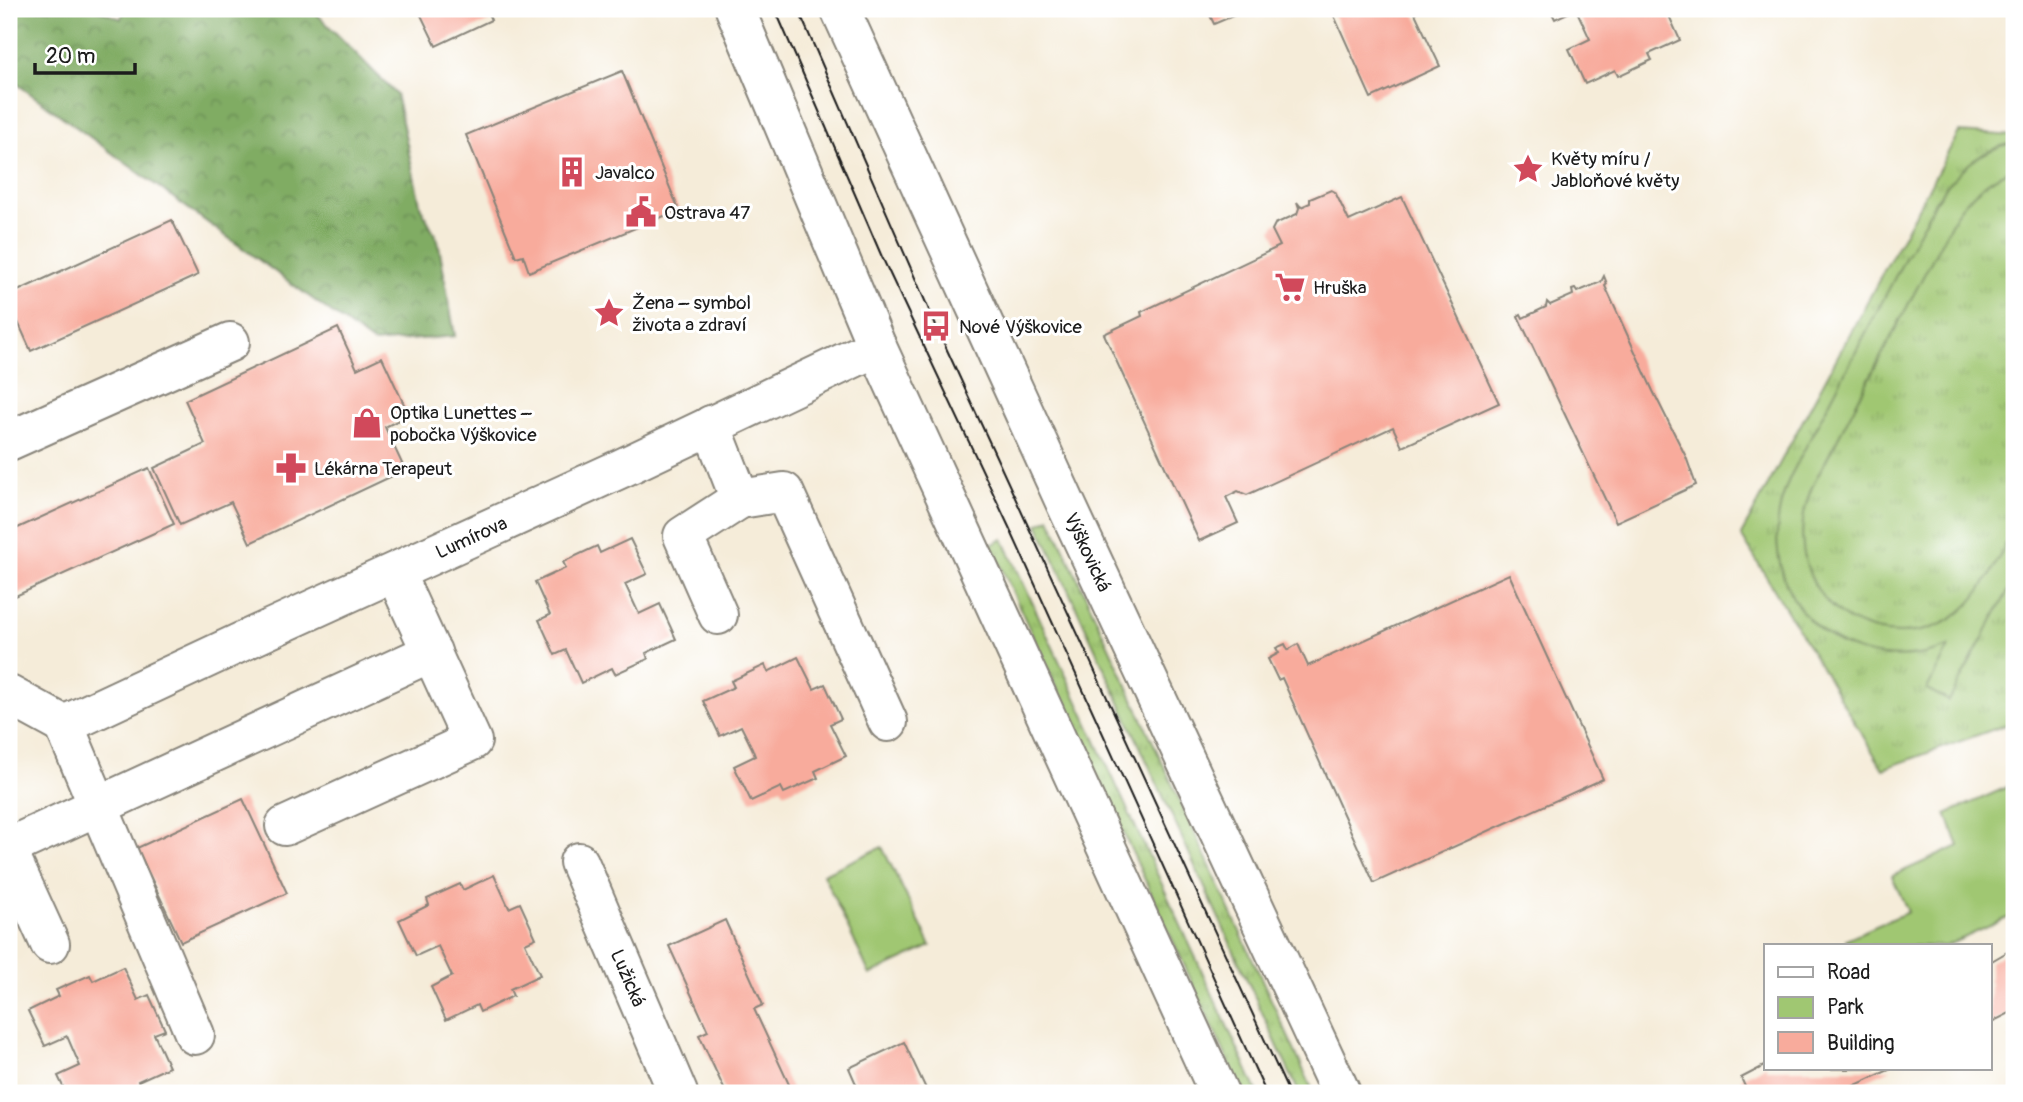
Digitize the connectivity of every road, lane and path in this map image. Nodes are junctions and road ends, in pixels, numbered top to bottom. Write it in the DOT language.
graph roads {
  1 [pos="735,9"];
  2 [pos="842,9"];
  3 [pos="230,342"];
  4 [pos="877,347"];
  5 [pos="711,425"];
  6 [pos="9,441"];
  7 [pos="740,499"];
  8 [pos="395,573"];
  9 [pos="718,615"];
  10 [pos="432,652"];
  11 [pos="9,695"];
  12 [pos="888,722"];
  13 [pos="64,725"];
  14 [pos="99,806"];
  15 [pos="285,826"];
  16 [pos="9,846"];
  17 [pos="9,854"];
  18 [pos="579,862"];
  19 [pos="50,944"];
  20 [pos="195,1035"];
  21 [pos="678,1093"];
  22 [pos="1219,1093"];
  23 [pos="1341,1093"];
  1 -- 4 [label="street"];
  2 -- 23 [label="street, Výškovická"];
  3 -- 6 [label="street"];
  4 -- 5 [label="street, Lumírova"];
  4 -- 22 [label="street"];
  5 -- 7 [label="street"];
  5 -- 8 [label="street, Lumírova"];
  7 -- 9 [label="street"];
  7 -- 12 [label="street"];
  8 -- 10 [label="street"];
  8 -- 13 [label="street, Lumírova"];
  10 -- 14 [label="street"];
  10 -- 15 [label="street"];
  11 -- 13 [label="street"];
  13 -- 14 [label="street"];
  14 -- 16 [label="street"];
  14 -- 20 [label="street"];
  17 -- 19 [label="street"];
  18 -- 21 [label="street, Lužická"];
}
